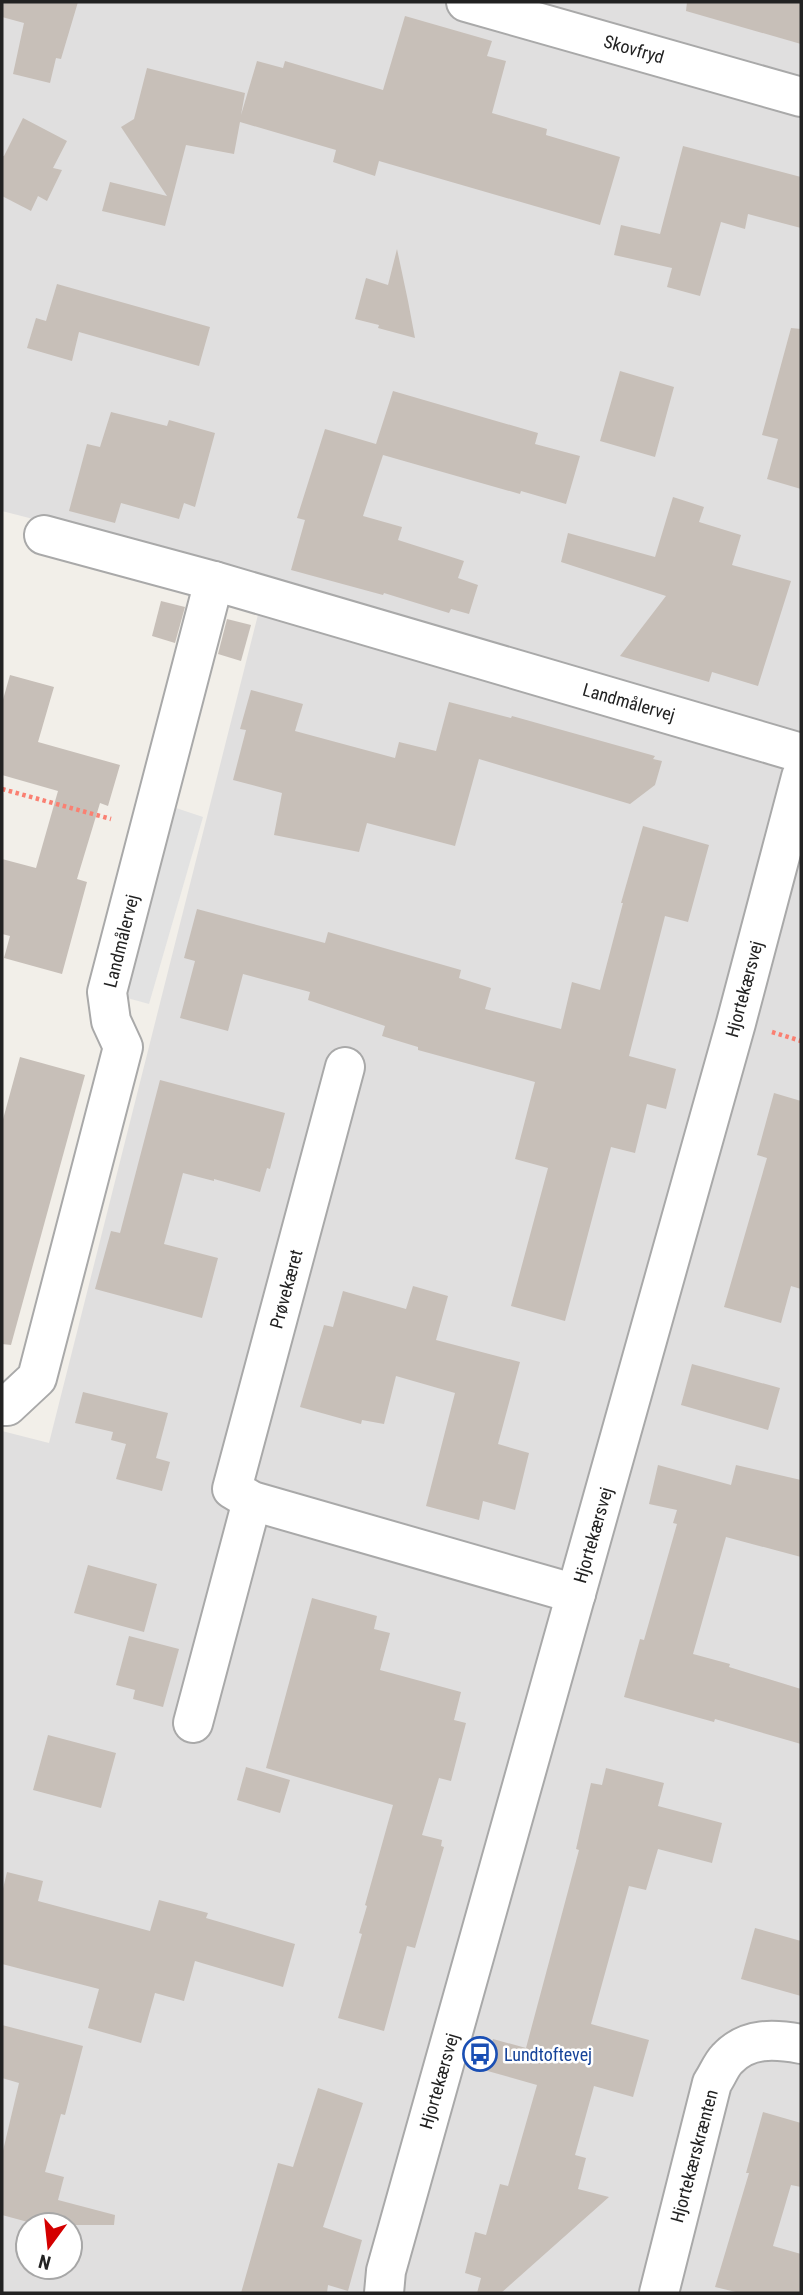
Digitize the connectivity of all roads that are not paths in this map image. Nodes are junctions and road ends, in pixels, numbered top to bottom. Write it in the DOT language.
graph roads {
  1 [pos="466,2"];
  2 [pos="801,97"];
  3 [pos="44,535"];
  4 [pos="214,580"];
  5 [pos="801,753"];
  6 [pos="801,777"];
  7 [pos="345,1067"];
  8 [pos="2,1406"];
  9 [pos="252,1501"];
  10 [pos="576,1594"];
  11 [pos="193,1723"];
  12 [pos="801,2044"];
  13 [pos="384,2293"];
  14 [pos="659,2293"];
  1 -- 2 [label="street, Skovfryd"];
  3 -- 4 [label="street, Landmålervej"];
  4 -- 5 [label="street, Landmålervej"];
  4 -- 8 [label="street, Landmålervej"];
  6 -- 10 [label="street, Hjortekærsvej"];
  7 -- 9 [label="street, Prøvekæret"];
  9 -- 10 [label="street"];
  9 -- 11 [label="street"];
  10 -- 13 [label="street, Hjortekærsvej"];
  12 -- 14 [label="street, Hjortekærskrænten"];
}
